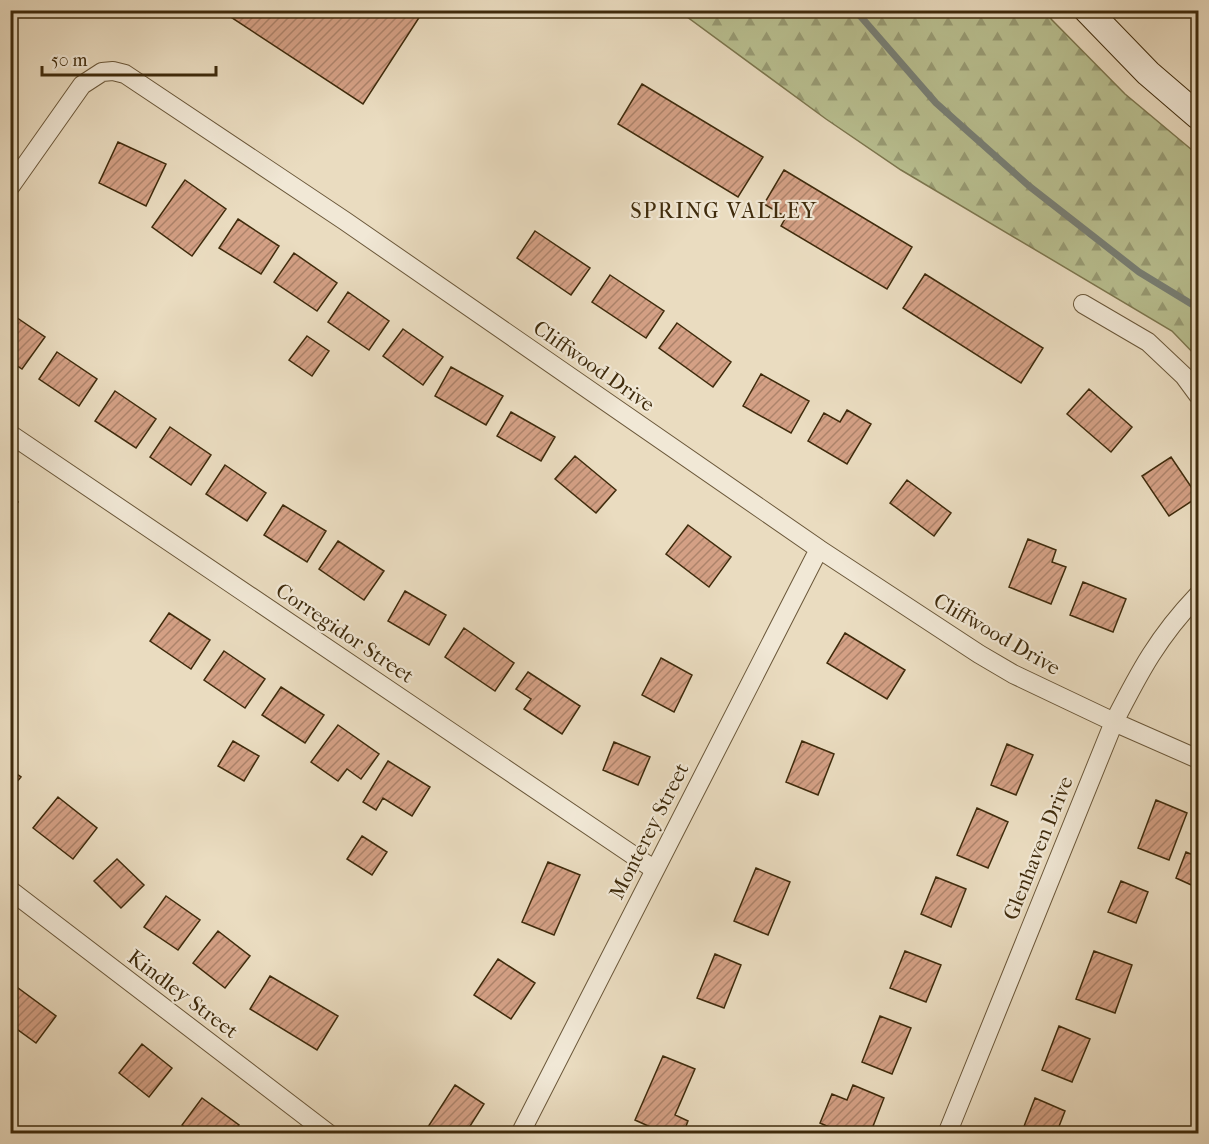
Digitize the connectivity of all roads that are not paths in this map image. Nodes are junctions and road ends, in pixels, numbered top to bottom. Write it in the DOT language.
graph roads {
  1 [pos="1087,10"];
  2 [pos="1198,116"];
  3 [pos="10,187"];
  4 [pos="1083,304"];
  5 [pos="1198,395"];
  6 [pos="10,434"];
  7 [pos="819,549"];
  8 [pos="1198,595"];
  9 [pos="1114,722"];
  10 [pos="1198,759"];
  11 [pos="655,870"];
  12 [pos="10,890"];
  13 [pos="329,1134"];
  14 [pos="520,1134"];
  15 [pos="947,1134"];
  1 -- 2 [label="street"];
  3 -- 7 [label="street, Cliffwood Drive"];
  4 -- 5 [label="street"];
  6 -- 11 [label="street, Corregidor Street"];
  7 -- 9 [label="street, Cliffwood Drive"];
  7 -- 11 [label="street, Monterey Street"];
  8 -- 9 [label="street, Glenhaven Drive"];
  9 -- 10 [label="street, Cliffwood Drive"];
  9 -- 15 [label="street, Glenhaven Drive"];
  11 -- 14 [label="street, Monterey Street"];
  12 -- 13 [label="street, Kindley Street"];
}
